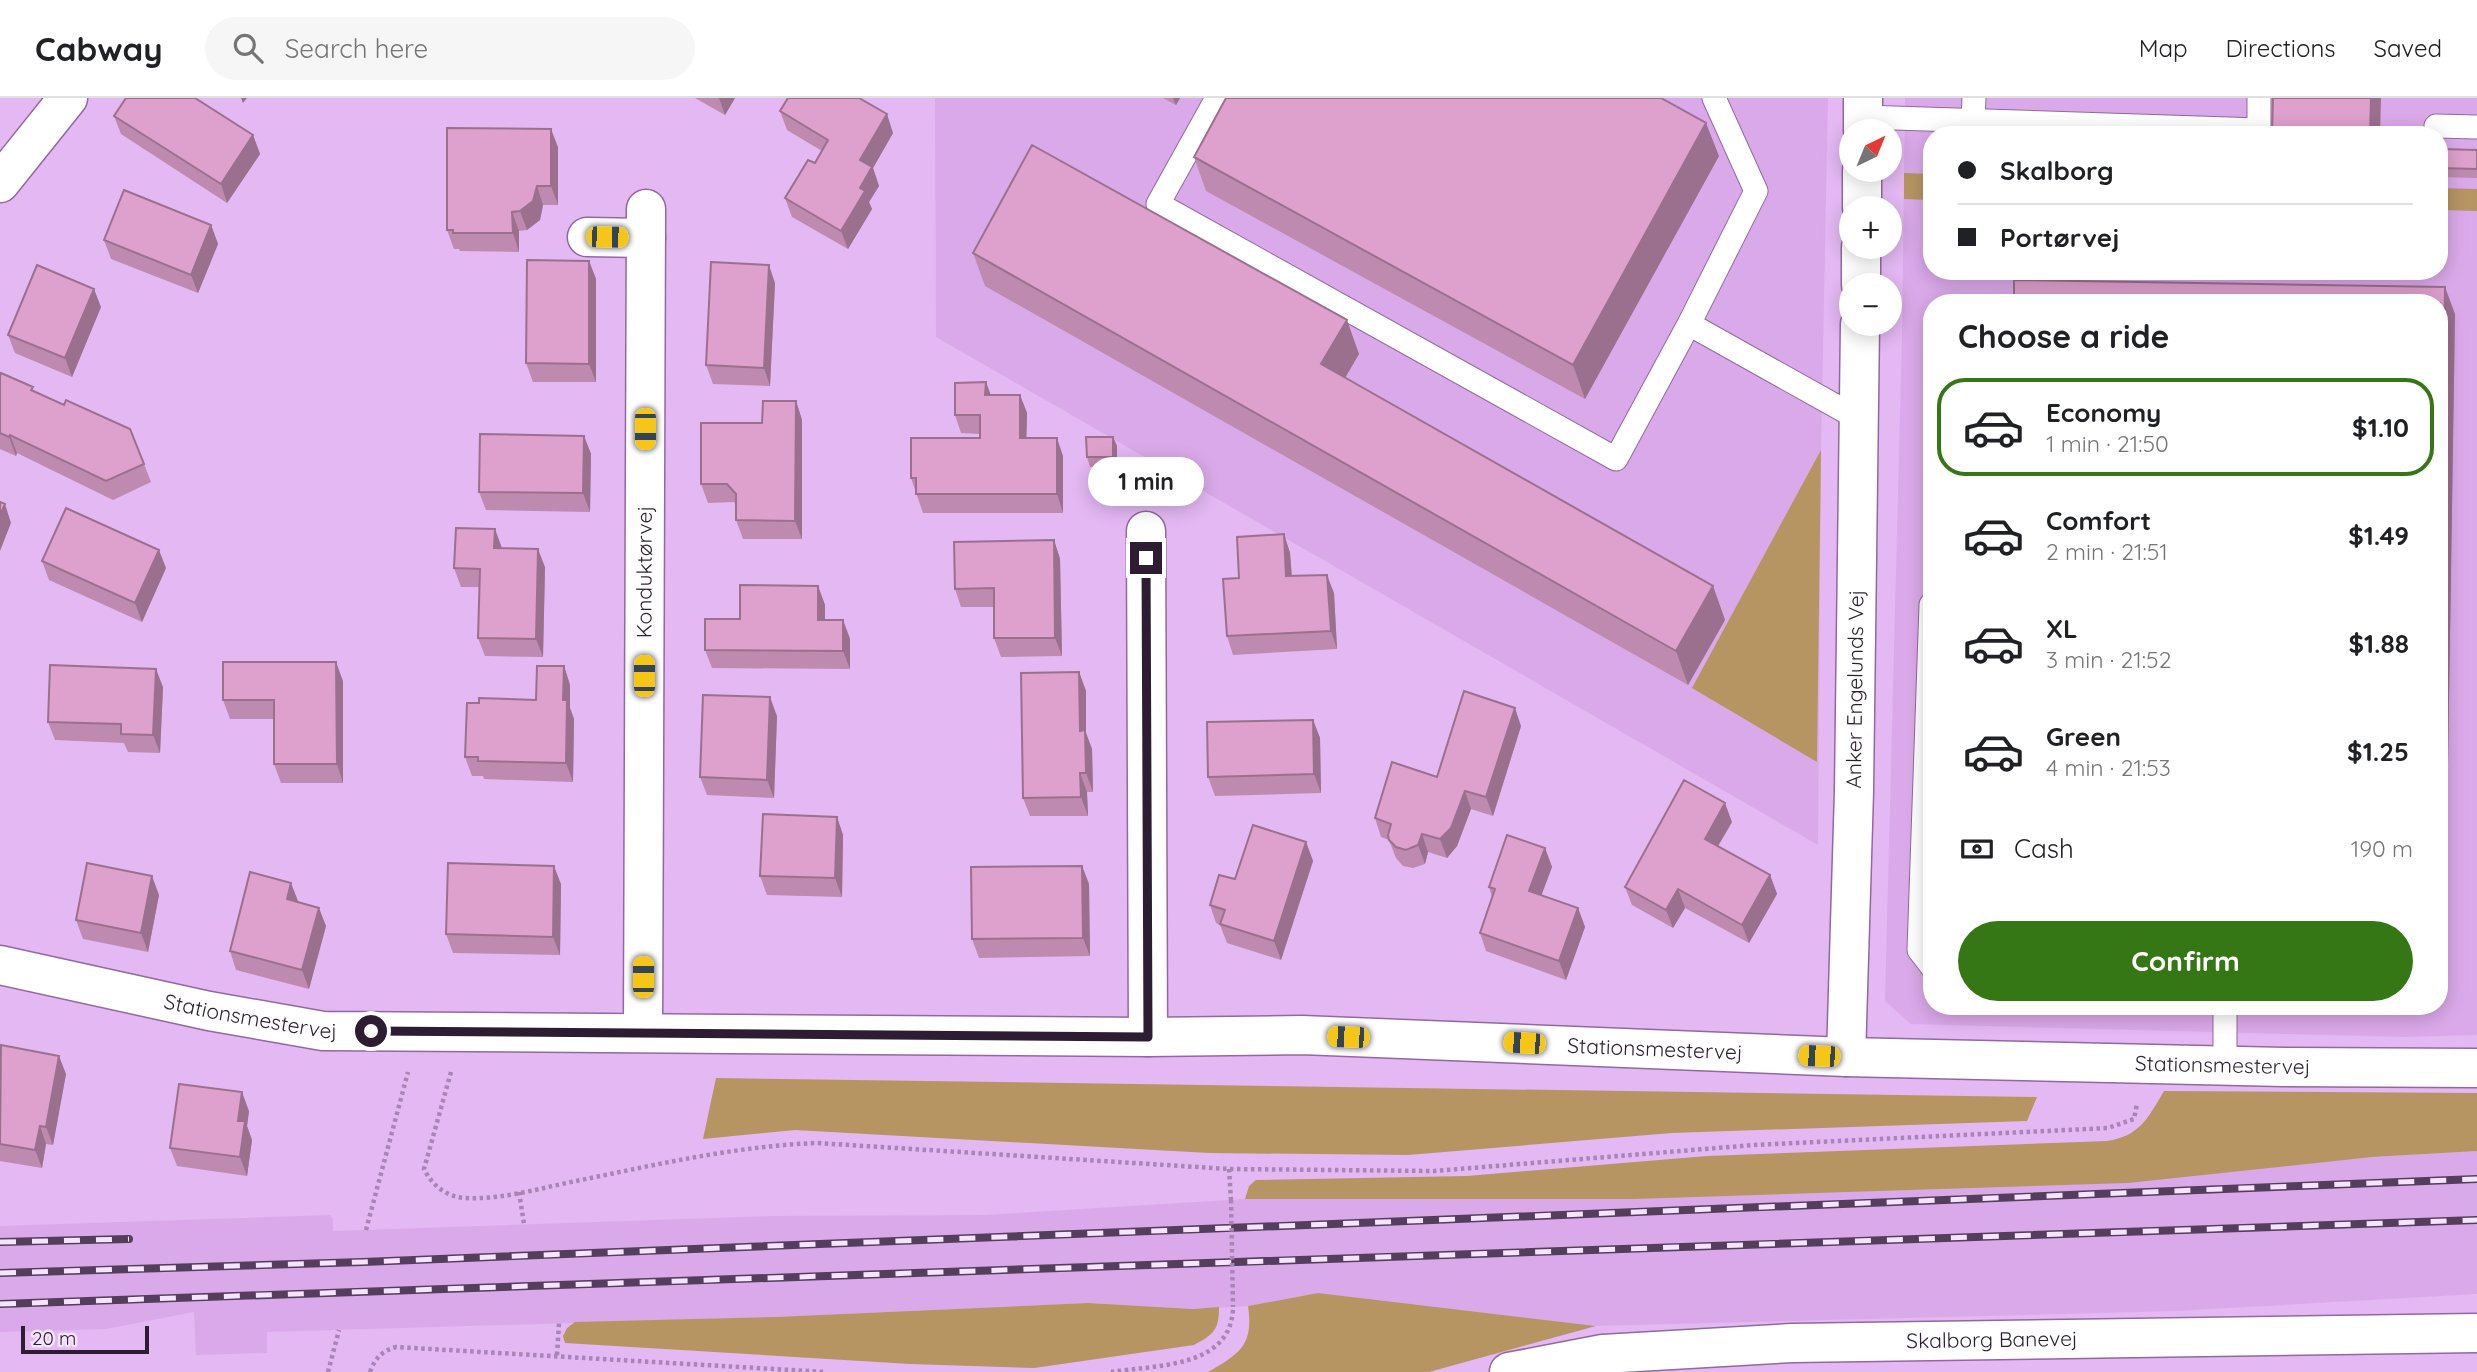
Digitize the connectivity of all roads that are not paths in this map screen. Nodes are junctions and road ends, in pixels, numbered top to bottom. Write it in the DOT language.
graph roads {
  1 [pos="68,98"];
  2 [pos="1217,98"];
  3 [pos="1714,98"];
  4 [pos="2259,98"];
  5 [pos="1974,109"];
  6 [pos="1863,116"];
  7 [pos="2205,126"];
  8 [pos="2259,126"];
  9 [pos="2448,126"];
  10 [pos="2477,127"];
  11 [pos="0,183"];
  12 [pos="587,237"];
  13 [pos="1689,324"];
  14 [pos="1860,336"];
  15 [pos="1859,419"];
  16 [pos="1146,531"];
  17 [pos="1923,835"];
  18 [pos="1923,955"];
  19 [pos="0,965"];
  20 [pos="2225,1015"];
  21 [pos="643,1032"];
  22 [pos="1148,1037"];
  23 [pos="1846,1057"];
  24 [pos="2225,1066"];
  25 [pos="2477,1068"];
  26 [pos="2477,1333"];
  27 [pos="2037,1356"];
  28 [pos="1792,1357"];
  29 [pos="1509,1372"];
  1 -- 11 [label="street"];
  2 -- 13 [label="lane"];
  3 -- 13 [label="lane"];
  4 -- 8 [label="lane"];
  5 -- 6 [label="lane"];
  5 -- 7 [label="lane"];
  9 -- 10 [label="lane"];
  12 -- 21 [label="street, Konduktørvej"];
  13 -- 15 [label="lane"];
  14 -- 15 [label="street, Anker Engelunds Vej"];
  15 -- 23 [label="street, Anker Engelunds Vej"];
  16 -- 22 [label="street"];
  17 -- 18 [label="lane"];
  19 -- 21 [label="street, Stationsmestervej"];
  20 -- 24 [label="lane"];
  21 -- 22 [label="street, Stationsmestervej"];
  22 -- 23 [label="street, Stationsmestervej"];
  23 -- 24 [label="street, Stationsmestervej"];
  24 -- 25 [label="street, Stationsmestervej"];
  26 -- 27 [label="street, Skalborg Banevej"];
  27 -- 28 [label="street, Skalborg Banevej"];
  28 -- 29 [label="street, Skalborg Banevej"];
}
